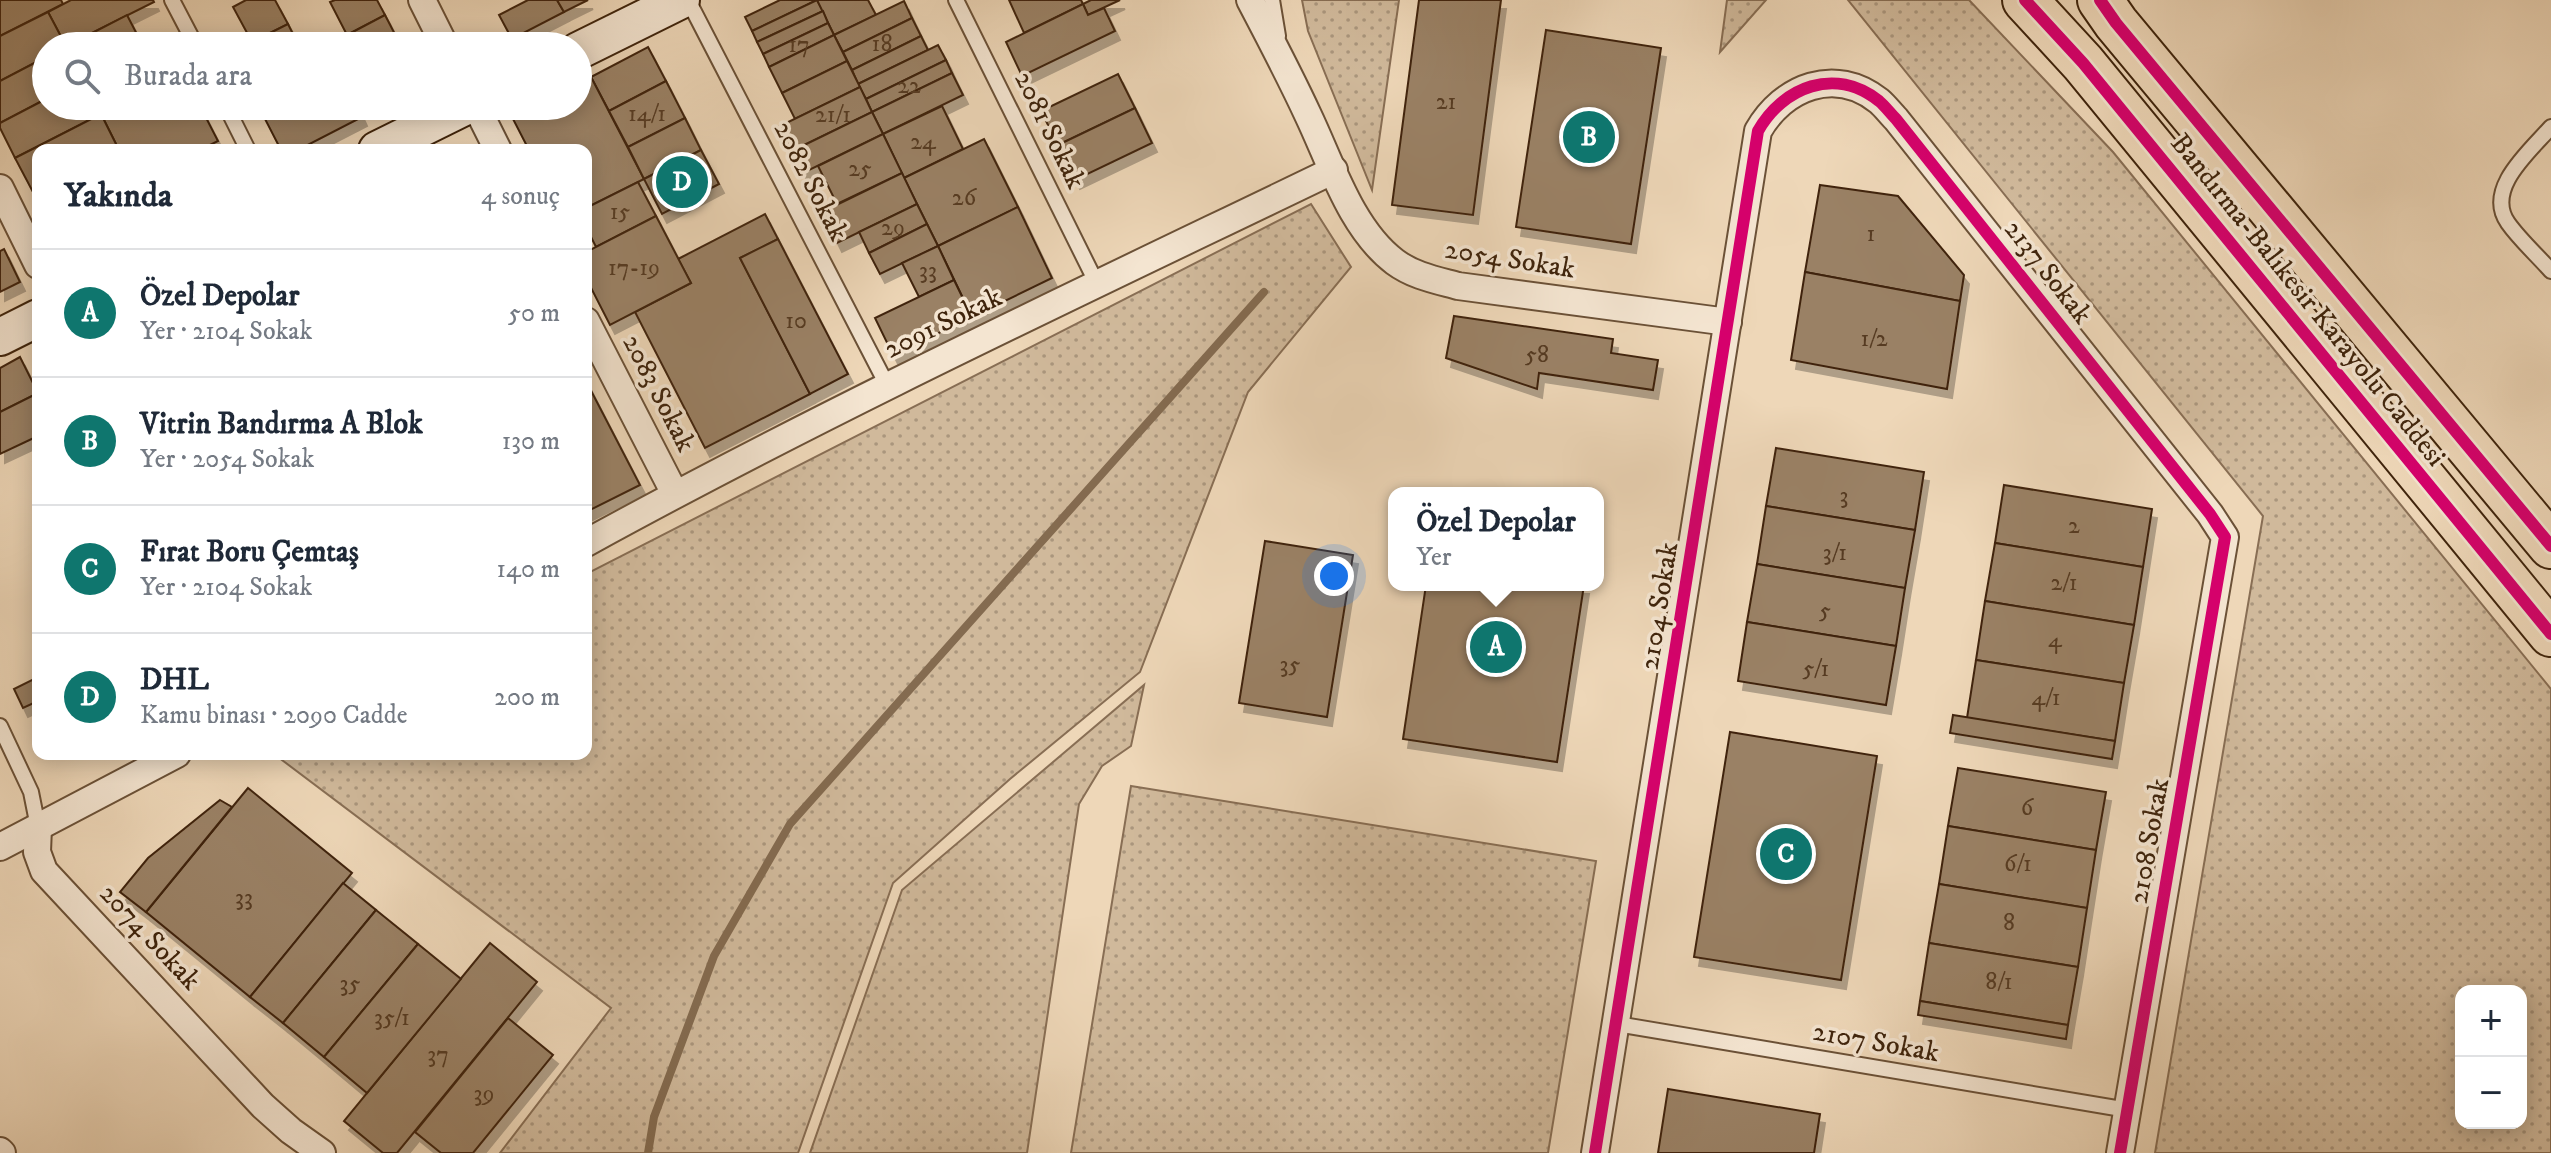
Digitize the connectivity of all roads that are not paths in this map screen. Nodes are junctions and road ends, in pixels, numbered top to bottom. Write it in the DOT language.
graph roads {
  1 [pos="172,0"];
  2 [pos="422,0"];
  3 [pos="681,0"];
  4 [pos="688,0"];
  5 [pos="956,0"];
  6 [pos="1250,0"];
  7 [pos="1272,0"];
  8 [pos="2025,0"];
  9 [pos="2100,0"];
  10 [pos="189,32"];
  11 [pos="438,32"];
  12 [pos="592,44"];
  13 [pos="1284,63"];
  14 [pos="1805,88"];
  15 [pos="233,120"];
  16 [pos="438,120"];
  17 [pos="483,120"];
  18 [pos="2551,127"];
  19 [pos="245,144"];
  20 [pos="389,144"];
  21 [pos="495,144"];
  22 [pos="1334,170"];
  23 [pos="0,188"];
  24 [pos="32,253"];
  25 [pos="2551,271"];
  26 [pos="1097,284"];
  27 [pos="32,321"];
  28 [pos="1728,322"];
  29 [pos="592,333"];
  30 [pos="0,337"];
  31 [pos="887,385"];
  32 [pos="675,494"];
  33 [pos="2225,537"];
  34 [pos="592,540"];
  35 [pos="2551,546"];
  36 [pos="2551,634"];
  37 [pos="0,726"];
  38 [pos="166,760"];
  39 [pos="38,827"];
  40 [pos="0,847"];
  41 [pos="1617,1024"];
  42 [pos="2128,1110"];
  43 [pos="322,1153"];
  44 [pos="1595,1153"];
  45 [pos="2120,1153"];
  1 -- 10 [label="lane"];
  2 -- 11 [label="street"];
  3 -- 12 [label="street"];
  4 -- 31 [label="lane, 2082 Sokak"];
  5 -- 26 [label="lane, 2081 Sokak"];
  6 -- 13 [label="street, 2054 Sokak"];
  7 -- 13 [label="lane"];
  8 -- 36 [label="highway, Bandırma-Balıkesir Karayolu Caddesi"];
  9 -- 35 [label="highway, Bandırma-Balıkesir Karayolu Caddesi"];
  13 -- 22 [label="street, 2054 Sokak"];
  14 -- 28 [label="street, 2104 Sokak"];
  14 -- 33 [label="street, 2137 Sokak"];
  15 -- 19 [label="lane"];
  16 -- 20 [label="street"];
  17 -- 21 [label="street"];
  18 -- 25 [label="lane"];
  22 -- 26 [label="street, 2091 Sokak"];
  22 -- 28 [label="street, 2054 Sokak"];
  23 -- 24 [label="street"];
  26 -- 31 [label="street, 2091 Sokak"];
  27 -- 30 [label="street"];
  28 -- 41 [label="street, 2104 Sokak"];
  29 -- 32 [label="street, 2083 Sokak"];
  31 -- 32 [label="street, 2091 Sokak"];
  32 -- 34 [label="street, 2091 Sokak"];
  33 -- 42 [label="street, 2108 Sokak"];
  37 -- 39 [label="lane, 2074 Sokak"];
  38 -- 39 [label="street"];
  39 -- 40 [label="street"];
  39 -- 43 [label="street, 2074 Sokak"];
  41 -- 42 [label="lane, 2107 Sokak"];
  41 -- 44 [label="street, 2104 Sokak"];
  42 -- 45 [label="street, 2108 Sokak"];
}
